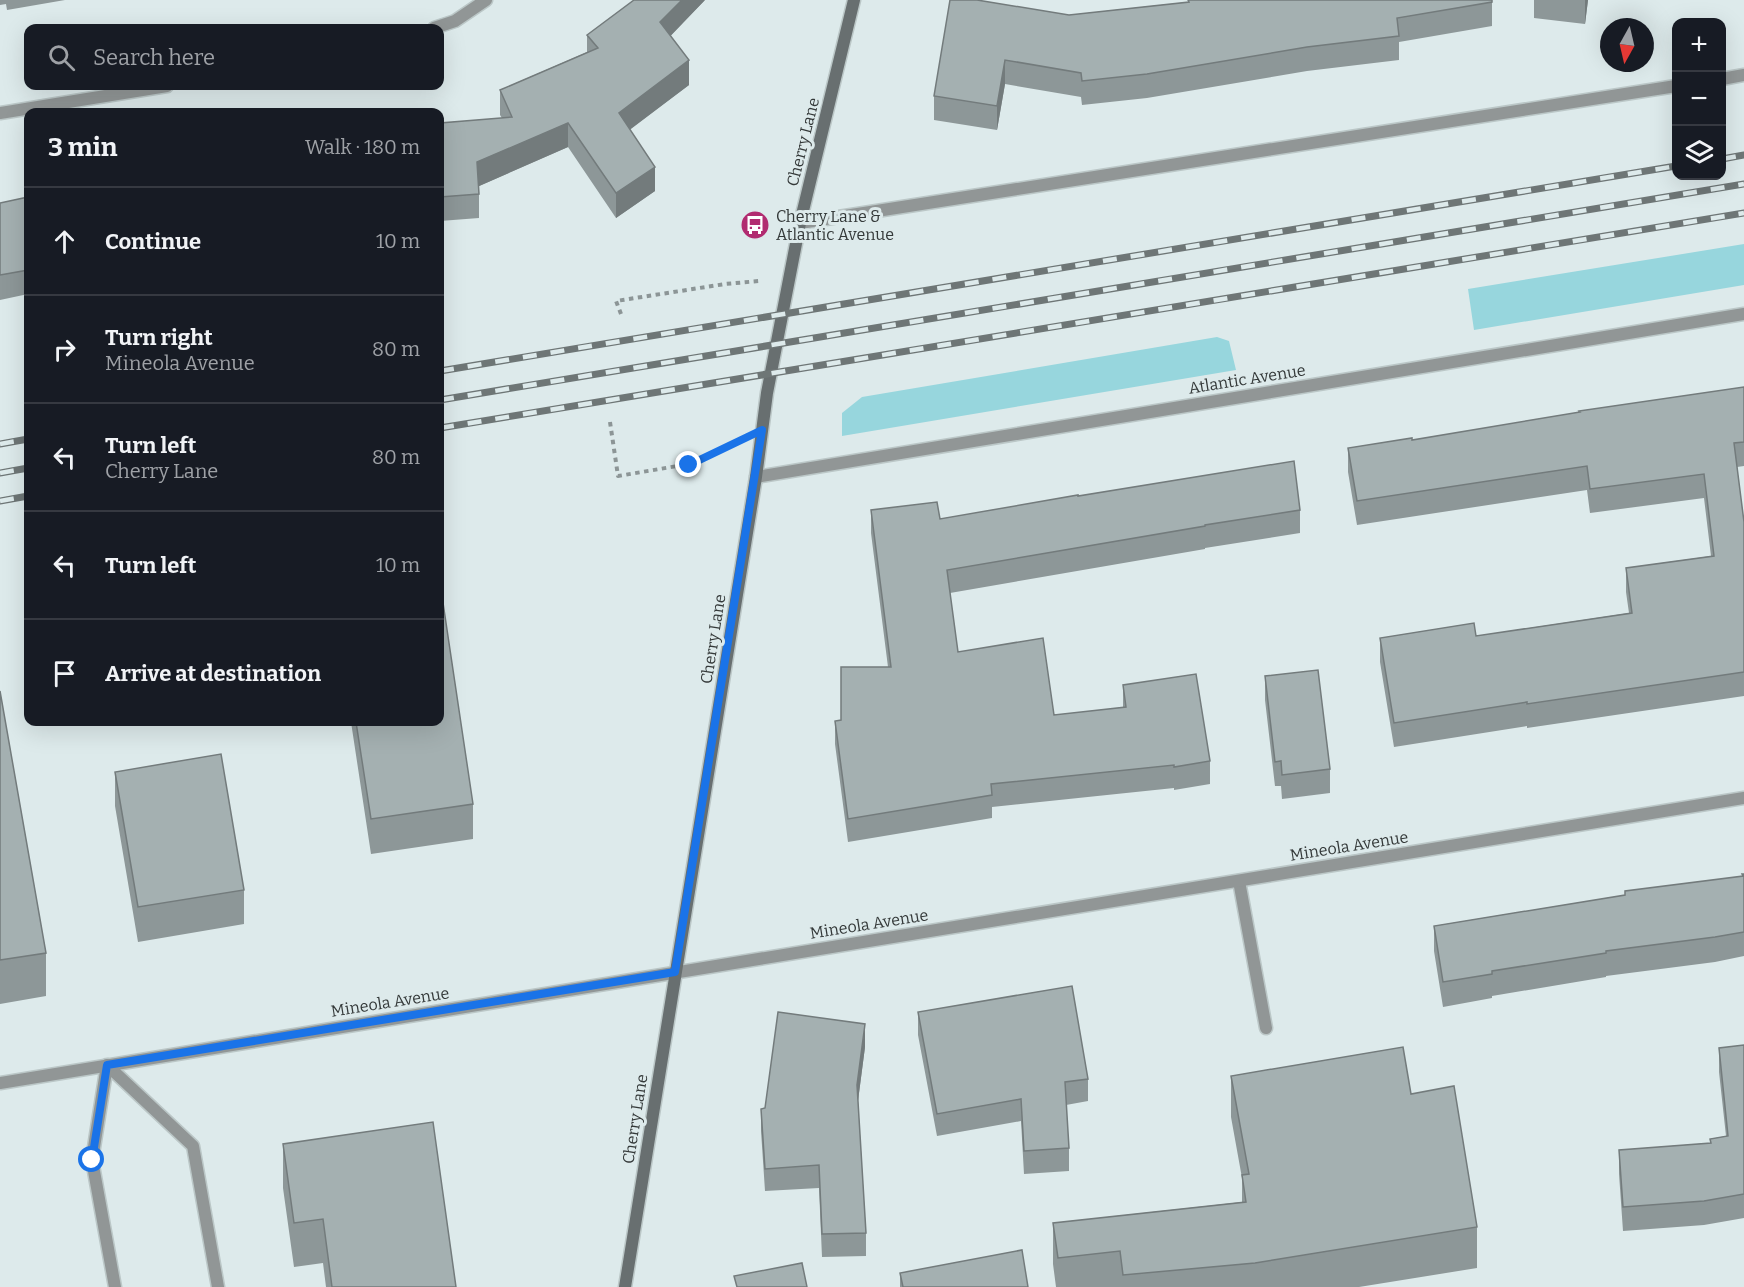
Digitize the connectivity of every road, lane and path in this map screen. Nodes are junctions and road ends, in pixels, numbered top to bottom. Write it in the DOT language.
graph roads {
  1 [pos="486,0"];
  2 [pos="854,0"];
  3 [pos="444,25"];
  4 [pos="1744,75"];
  5 [pos="1726,78"];
  6 [pos="1672,87"];
  7 [pos="142,90"];
  8 [pos="31,108"];
  9 [pos="24,109"];
  10 [pos="0,113"];
  11 [pos="800,223"];
  12 [pos="725,284"];
  13 [pos="621,314"];
  14 [pos="1744,314"];
  15 [pos="610,422"];
  16 [pos="762,430"];
  17 [pos="756,477"];
  18 [pos="1744,798"];
  19 [pos="1239,880"];
  20 [pos="675,972"];
  21 [pos="1266,1028"];
  22 [pos="107,1065"];
  23 [pos="0,1083"];
  24 [pos="115,1287"];
  25 [pos="218,1287"];
  26 [pos="625,1287"];
  1 -- 3 [label="street"];
  2 -- 11 [label="street, Cherry Lane"];
  4 -- 5 [label="street"];
  6 -- 11 [label="street"];
  7 -- 8 [label="street"];
  9 -- 10 [label="street"];
  11 -- 16 [label="street, Cherry Lane"];
  12 -- 13 [label="path"];
  14 -- 17 [label="street, Atlantic Avenue"];
  15 -- 16 [label="path"];
  16 -- 17 [label="street, Cherry Lane"];
  17 -- 20 [label="street, Cherry Lane"];
  18 -- 19 [label="street, Mineola Avenue"];
  19 -- 20 [label="street, Mineola Avenue"];
  19 -- 21 [label="street"];
  20 -- 22 [label="street, Mineola Avenue"];
  20 -- 26 [label="street, Cherry Lane"];
  22 -- 23 [label="street, Mineola Avenue"];
  22 -- 24 [label="street"];
  22 -- 25 [label="street"];
}
